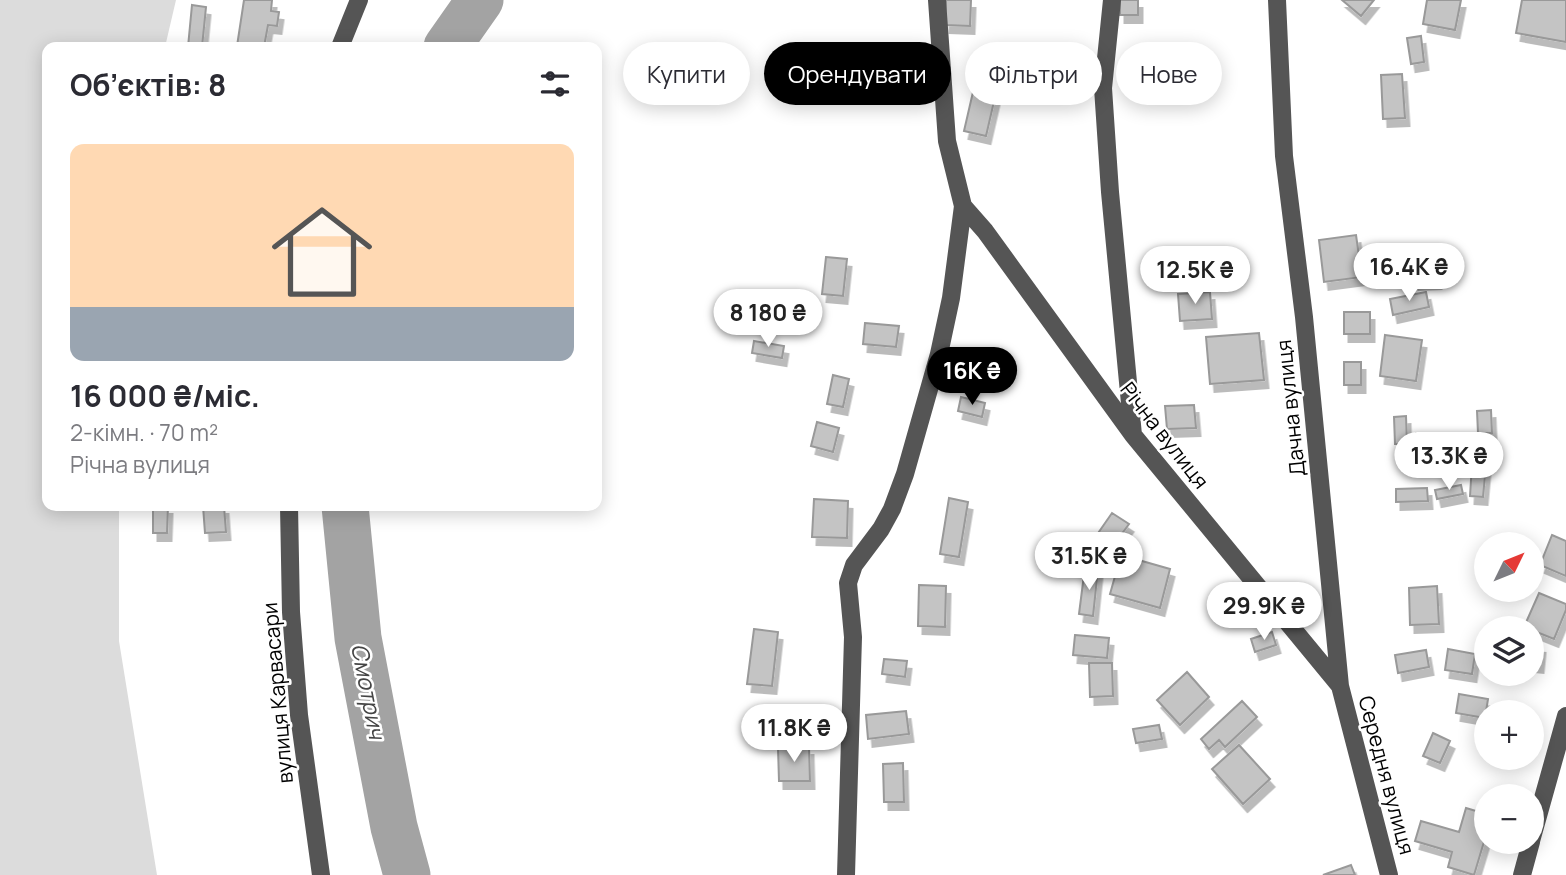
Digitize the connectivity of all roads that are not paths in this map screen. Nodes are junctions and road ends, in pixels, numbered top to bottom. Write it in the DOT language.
graph roads {
  1 [pos="359,0"];
  2 [pos="937,0"];
  3 [pos="1112,0"];
  4 [pos="1277,0"];
  5 [pos="342,42"];
  6 [pos="963,206"];
  7 [pos="1133,435"];
  8 [pos="289,511"];
  9 [pos="1340,686"];
  10 [pos="1566,716"];
  11 [pos="1544,795"];
  12 [pos="1528,854"];
  13 [pos="321,875"];
  14 [pos="846,875"];
  15 [pos="1389,875"];
  16 [pos="1522,875"];
  1 -- 5 [label="street"];
  2 -- 6 [label="street, Річна вулиця"];
  3 -- 7 [label="street"];
  4 -- 9 [label="street, Дачна вулиця"];
  6 -- 7 [label="street, Річна вулиця"];
  6 -- 14 [label="street, Річна вулиця"];
  7 -- 9 [label="street, Річна вулиця"];
  8 -- 13 [label="street, вулиця Карвасари"];
  9 -- 15 [label="street, Середня вулиця"];
  10 -- 11 [label="street"];
  12 -- 16 [label="street"];
}
